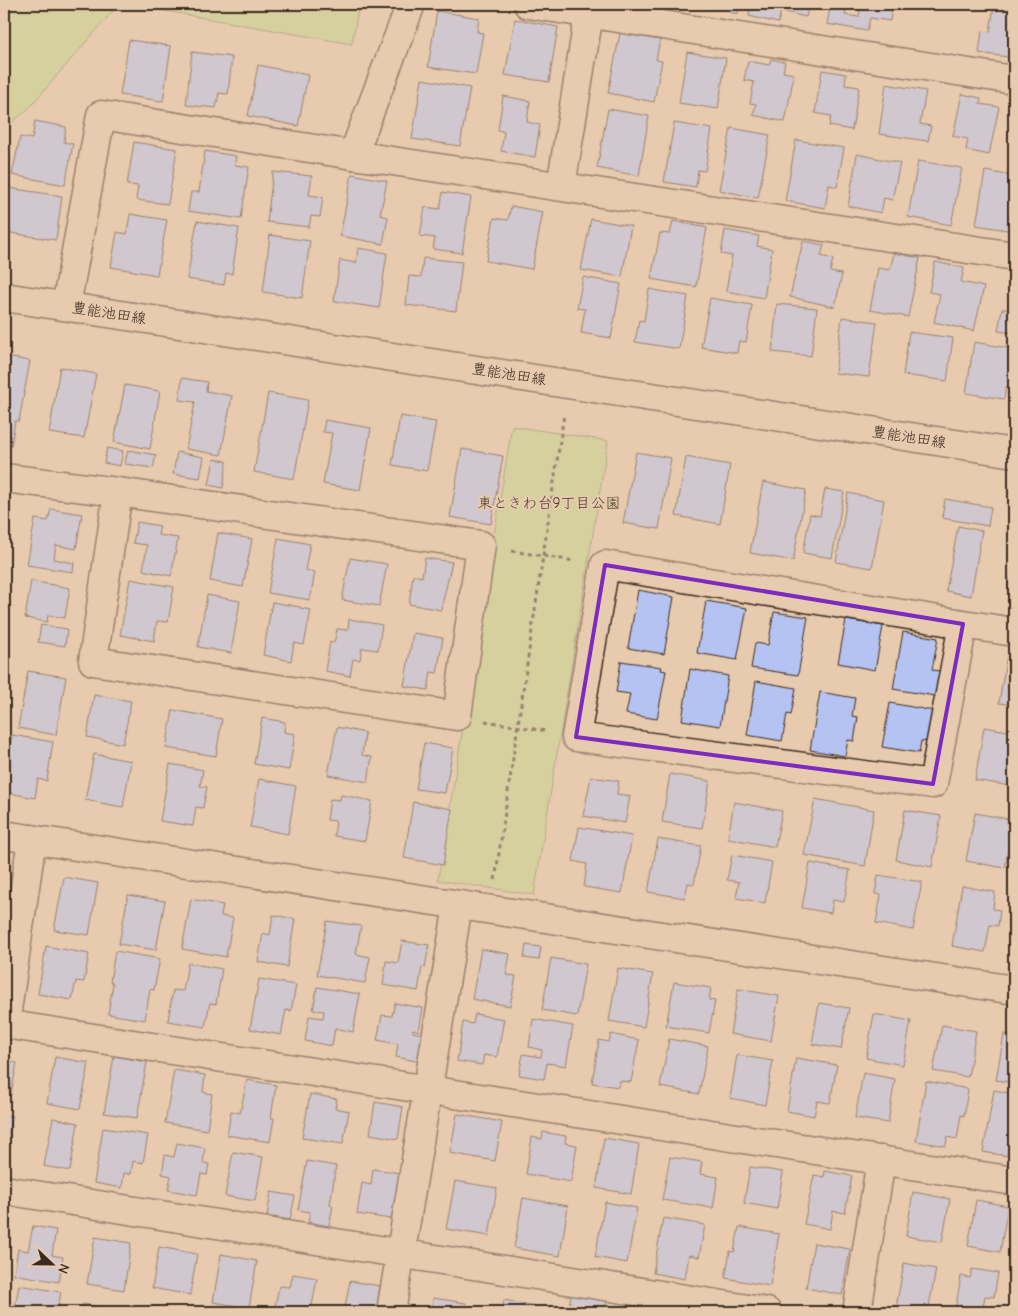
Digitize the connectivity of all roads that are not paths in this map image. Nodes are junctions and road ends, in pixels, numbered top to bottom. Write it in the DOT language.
graph roads {
  1 [pos="411,4"];
  2 [pos="528,4"];
  3 [pos="590,14"];
  4 [pos="1014,80"];
  5 [pos="353,155"];
  6 [pos="560,186"];
  7 [pos="1014,256"];
  8 [pos="4,297"];
  9 [pos="66,306"];
  10 [pos="1014,453"];
  11 [pos="4,478"];
  12 [pos="118,492"];
  13 [pos="963,624"];
  14 [pos="1014,632"];
  15 [pos="4,835"];
  16 [pos="32,840"];
  17 [pos="458,905"];
  18 [pos="1014,990"];
  19 [pos="5,1024"];
  20 [pos="428,1090"];
  21 [pos="881,1160"];
  22 [pos="1014,1181"];
  23 [pos="4,1190"];
  24 [pos="401,1254"];
  25 [pos="391,1312"];
  26 [pos="768,1312"];
  27 [pos="857,1312"];
  1 -- 5 [label="street"];
  2 -- 3 [label="street"];
  3 -- 4 [label="street"];
  3 -- 6 [label="street"];
  5 -- 6 [label="street"];
  5 -- 9 [label="street"];
  6 -- 7 [label="street"];
  8 -- 9 [label="street, 豊能池田線"];
  9 -- 10 [label="street, 豊能池田線"];
  11 -- 12 [label="street"];
  12 -- 12 [label="street"];
  13 -- 13 [label="street"];
  13 -- 14 [label="street"];
  15 -- 16 [label="street"];
  16 -- 17 [label="street"];
  16 -- 19 [label="street"];
  17 -- 18 [label="street"];
  17 -- 20 [label="street"];
  19 -- 20 [label="street"];
  20 -- 21 [label="street"];
  20 -- 24 [label="street"];
  21 -- 22 [label="street"];
  21 -- 27 [label="street"];
  23 -- 24 [label="street"];
  24 -- 25 [label="street"];
  24 -- 26 [label="street"];
}
